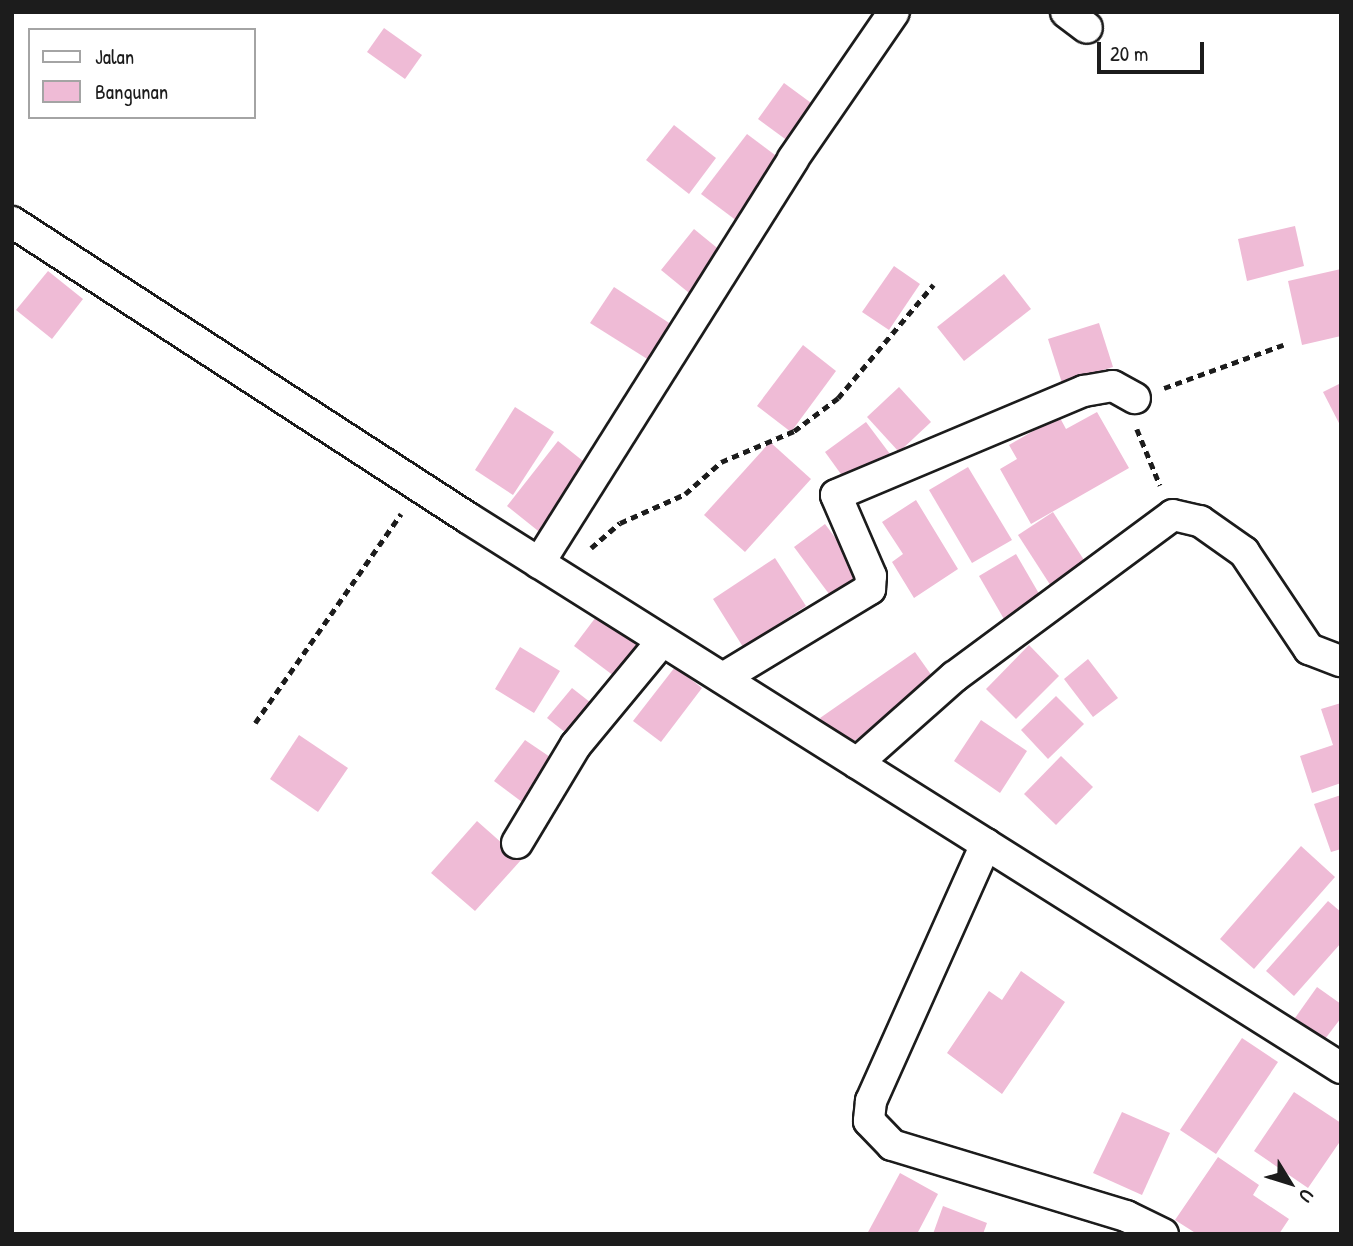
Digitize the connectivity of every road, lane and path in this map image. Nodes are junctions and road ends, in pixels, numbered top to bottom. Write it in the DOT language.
graph roads {
  1 [pos="894,12"];
  2 [pos="12,222"];
  3 [pos="933,285"];
  4 [pos="1283,345"];
  5 [pos="1135,398"];
  6 [pos="420,487"];
  7 [pos="1174,515"];
  8 [pos="539,563"];
  9 [pos="564,579"];
  10 [pos="662,641"];
  11 [pos="1341,661"];
  12 [pos="723,678"];
  13 [pos="255,723"];
  14 [pos="858,764"];
  15 [pos="517,843"];
  16 [pos="986,844"];
  17 [pos="1341,1068"];
  18 [pos="1163,1234"];
  1 -- 8 [label="street"];
  2 -- 6 [label="street"];
  3 -- 9 [label="path"];
  4 -- 5 [label="path"];
  5 -- 7 [label="path"];
  5 -- 12 [label="street"];
  6 -- 8 [label="street"];
  6 -- 13 [label="path"];
  7 -- 11 [label="street"];
  7 -- 14 [label="street"];
  8 -- 9 [label="street"];
  9 -- 10 [label="street"];
  10 -- 12 [label="street"];
  10 -- 15 [label="street"];
  12 -- 14 [label="street"];
  14 -- 16 [label="street"];
  16 -- 17 [label="street"];
  16 -- 18 [label="street"];
}
